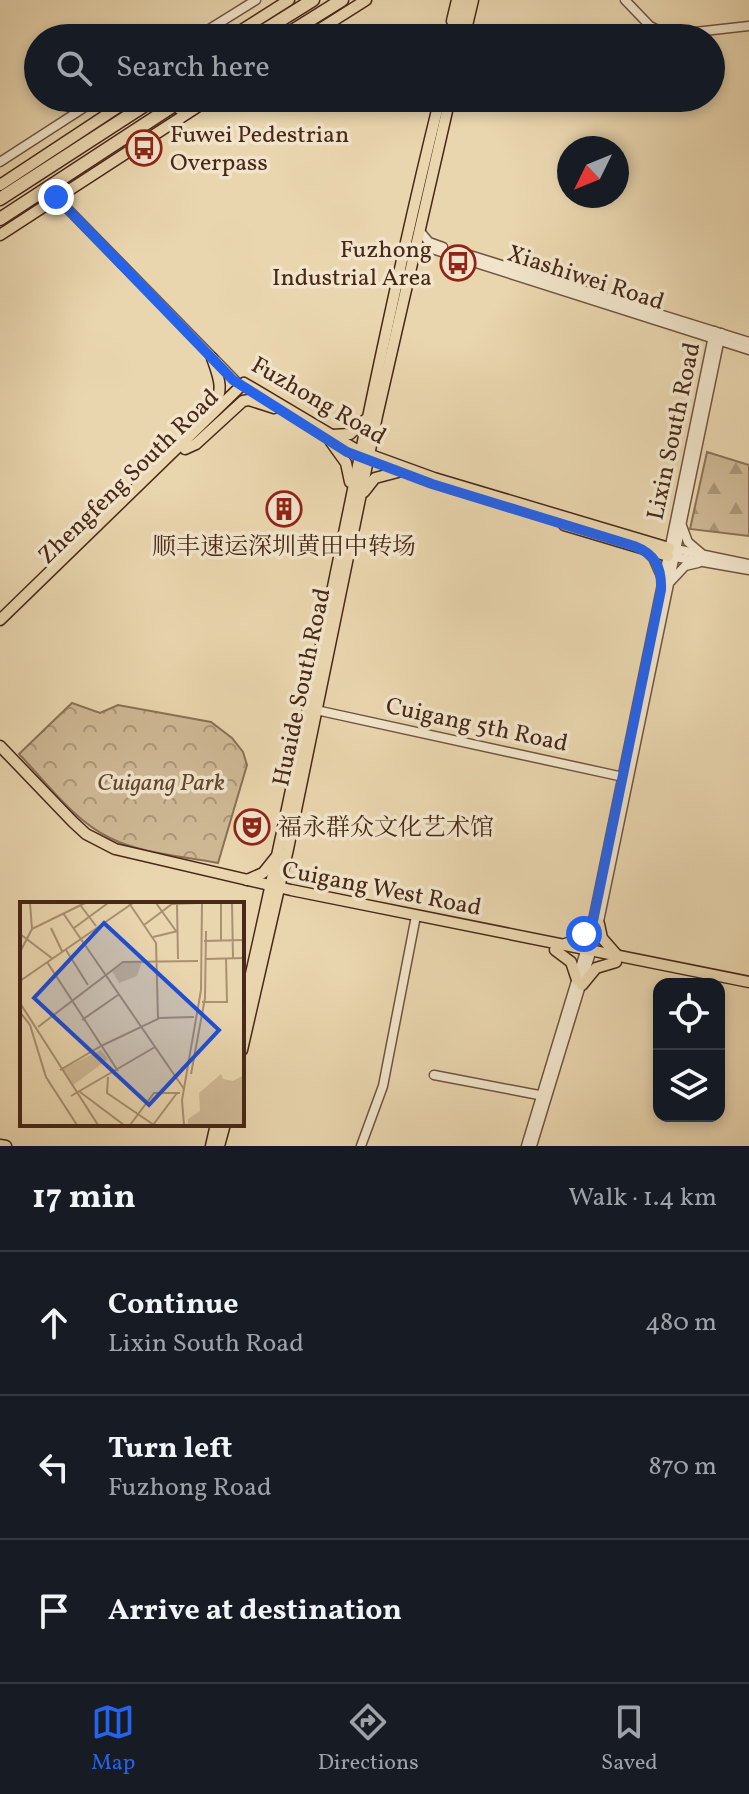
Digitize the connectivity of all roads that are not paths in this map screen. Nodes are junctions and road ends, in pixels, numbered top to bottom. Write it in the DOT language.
graph roads {
  1 [pos="256,0"];
  2 [pos="289,0"];
  3 [pos="313,0"];
  4 [pos="342,0"];
  5 [pos="366,0"];
  6 [pos="457,0"];
  7 [pos="465,0"];
  8 [pos="473,0"];
  9 [pos="625,0"];
  10 [pos="217,24"];
  11 [pos="251,24"];
  12 [pos="274,24"];
  13 [pos="303,24"];
  14 [pos="328,24"];
  15 [pos="451,24"];
  16 [pos="459,24"];
  17 [pos="467,24"];
  18 [pos="648,24"];
  19 [pos="749,26"];
  20 [pos="725,28"];
  21 [pos="77,112"];
  22 [pos="111,112"];
  23 [pos="134,112"];
  24 [pos="163,112"];
  25 [pos="171,112"];
  26 [pos="189,112"];
  27 [pos="435,112"];
  28 [pos="447,112"];
  29 [pos="141,126"];
  30 [pos="0,162"];
  31 [pos="0,185"];
  32 [pos="58,195"];
  33 [pos="0,199"];
  34 [pos="0,219"];
  35 [pos="419,229"];
  36 [pos="0,235"];
  37 [pos="413,257"];
  38 [pos="716,336"];
  39 [pos="749,342"];
  40 [pos="749,350"];
  41 [pos="212,358"];
  42 [pos="245,387"];
  43 [pos="274,408"];
  44 [pos="374,412"];
  45 [pos="199,427"];
  46 [pos="331,438"];
  47 [pos="185,449"];
  48 [pos="364,456"];
  49 [pos="396,468"];
  50 [pos="354,502"];
  51 [pos="682,518"];
  52 [pos="674,526"];
  53 [pos="649,542"];
  54 [pos="634,546"];
  55 [pos="672,553"];
  56 [pos="706,559"];
  57 [pos="749,564"];
  58 [pos="749,570"];
  59 [pos="664,591"];
  60 [pos="0,620"];
  61 [pos="0,628"];
  62 [pos="316,710"];
  63 [pos="0,746"];
  64 [pos="0,755"];
  65 [pos="626,778"];
  66 [pos="279,849"];
  67 [pos="245,880"];
  68 [pos="275,890"];
  69 [pos="415,921"];
  70 [pos="596,922"];
  71 [pos="558,947"];
  72 [pos="588,953"];
  73 [pos="619,960"];
  74 [pos="579,982"];
  75 [pos="749,982"];
  76 [pos="749,989"];
  77 [pos="244,1006"];
  78 [pos="244,1040"];
  79 [pos="434,1075"];
  80 [pos="544,1096"];
  81 [pos="216,1126"];
  82 [pos="224,1126"];
  83 [pos="211,1146"];
  84 [pos="219,1146"];
  85 [pos="361,1146"];
  86 [pos="526,1146"];
  87 [pos="532,1146"];
  1 -- 10 [label="street"];
  2 -- 11 [label="main road"];
  3 -- 12 [label="highway"];
  4 -- 13 [label="highway"];
  5 -- 14 [label="main road"];
  6 -- 15 [label="main road"];
  7 -- 16 [label="main road"];
  8 -- 17 [label="main road"];
  9 -- 18 [label="street"];
  19 -- 20 [label="street"];
  21 -- 30 [label="street"];
  22 -- 31 [label="main road"];
  23 -- 33 [label="highway"];
  24 -- 29 [label="highway"];
  25 -- 29 [label="highway"];
  26 -- 32 [label="main road"];
  27 -- 44 [label="main road, Huaide South Road"];
  28 -- 35 [label="main road, Huaide South Road"];
  29 -- 34 [label="highway"];
  32 -- 36 [label="main road"];
  32 -- 41 [label="street, Fuzhong Road"];
  32 -- 42 [label="street, Fuzhong Road"];
  35 -- 37 [label="main road, Huaide South Road"];
  35 -- 38 [label="street, Xiashiwei Road"];
  37 -- 38 [label="street, Xiashiwei Road"];
  37 -- 44 [label="main road, Huaide South Road"];
  38 -- 39 [label="street, Xiashiwei Road"];
  38 -- 40 [label="street, Xiashiwei Road"];
  38 -- 51 [label="street, Lixin South Road"];
  38 -- 52 [label="street, Lixin South Road"];
  41 -- 42 [label="street, Fuzhong Road"];
  41 -- 45 [label="main road"];
  42 -- 43 [label="main road, Fuzhong Road"];
  42 -- 45 [label="main road, Zhengfeng South Road"];
  42 -- 46 [label="main road, Fuzhong Road"];
  42 -- 47 [label="main road, Zhengfeng South Road"];
  43 -- 46 [label="main road, Fuzhong Road"];
  43 -- 47 [label="main road"];
  44 -- 46 [label="main road"];
  44 -- 48 [label="main road, Huaide South Road"];
  44 -- 49 [label="main road"];
  45 -- 60 [label="main road, Zhengfeng South Road"];
  46 -- 48 [label="main road, Fuzhong Road"];
  46 -- 50 [label="main road"];
  47 -- 61 [label="main road, Zhengfeng South Road"];
  48 -- 49 [label="main road, Fuzhong Road"];
  48 -- 50 [label="main road, Huaide South Road"];
  49 -- 50 [label="main road"];
  49 -- 53 [label="main road, Fuzhong Road"];
  49 -- 54 [label="main road, Fuzhong Road"];
  50 -- 62 [label="main road, Huaide South Road"];
  50 -- 66 [label="main road, Huaide South Road"];
  51 -- 55 [label="street, Lixin South Road"];
  51 -- 56 [label="street"];
  52 -- 53 [label="street"];
  52 -- 55 [label="street, Lixin South Road"];
  53 -- 55 [label="main road, Fuzhong Road"];
  54 -- 55 [label="main road, Fuzhong Road"];
  54 -- 59 [label="street"];
  55 -- 56 [label="street"];
  55 -- 59 [label="street, Lixin South Road"];
  56 -- 57 [label="street"];
  56 -- 58 [label="street"];
  56 -- 59 [label="street"];
  59 -- 65 [label="street, Lixin South Road"];
  62 -- 65 [label="street, Cuigang 5th Road"];
  62 -- 68 [label="main road, Huaide South Road"];
  63 -- 67 [label="main road, Cuigang West Road"];
  64 -- 68 [label="main road, Cuigang West Road"];
  65 -- 70 [label="street, Lixin South Road"];
  66 -- 67 [label="main road"];
  66 -- 68 [label="main road, Huaide South Road"];
  67 -- 68 [label="main road, Cuigang West Road"];
  68 -- 69 [label="main road, Cuigang West Road"];
  68 -- 71 [label="main road, Cuigang West Road"];
  68 -- 77 [label="main road, Huaide South Road"];
  68 -- 78 [label="main road, Huaide South Road"];
  69 -- 71 [label="main road, Cuigang West Road"];
  69 -- 85 [label="street"];
  70 -- 71 [label="main road"];
  70 -- 72 [label="street, Lixin South Road"];
  70 -- 73 [label="main road"];
  71 -- 72 [label="main road, Cuigang West Road"];
  71 -- 74 [label="main road"];
  72 -- 73 [label="main road, Cuigang West Road"];
  72 -- 74 [label="street, Lixin South Road"];
  73 -- 74 [label="main road"];
  73 -- 75 [label="main road, Cuigang West Road"];
  73 -- 76 [label="main road, Cuigang West Road"];
  74 -- 80 [label="street, Lixin South Road"];
  79 -- 80 [label="street"];
  80 -- 86 [label="street, Lixin South Road"];
  80 -- 87 [label="street, Lixin South Road"];
  81 -- 83 [label="main road"];
  82 -- 84 [label="main road"];
}
